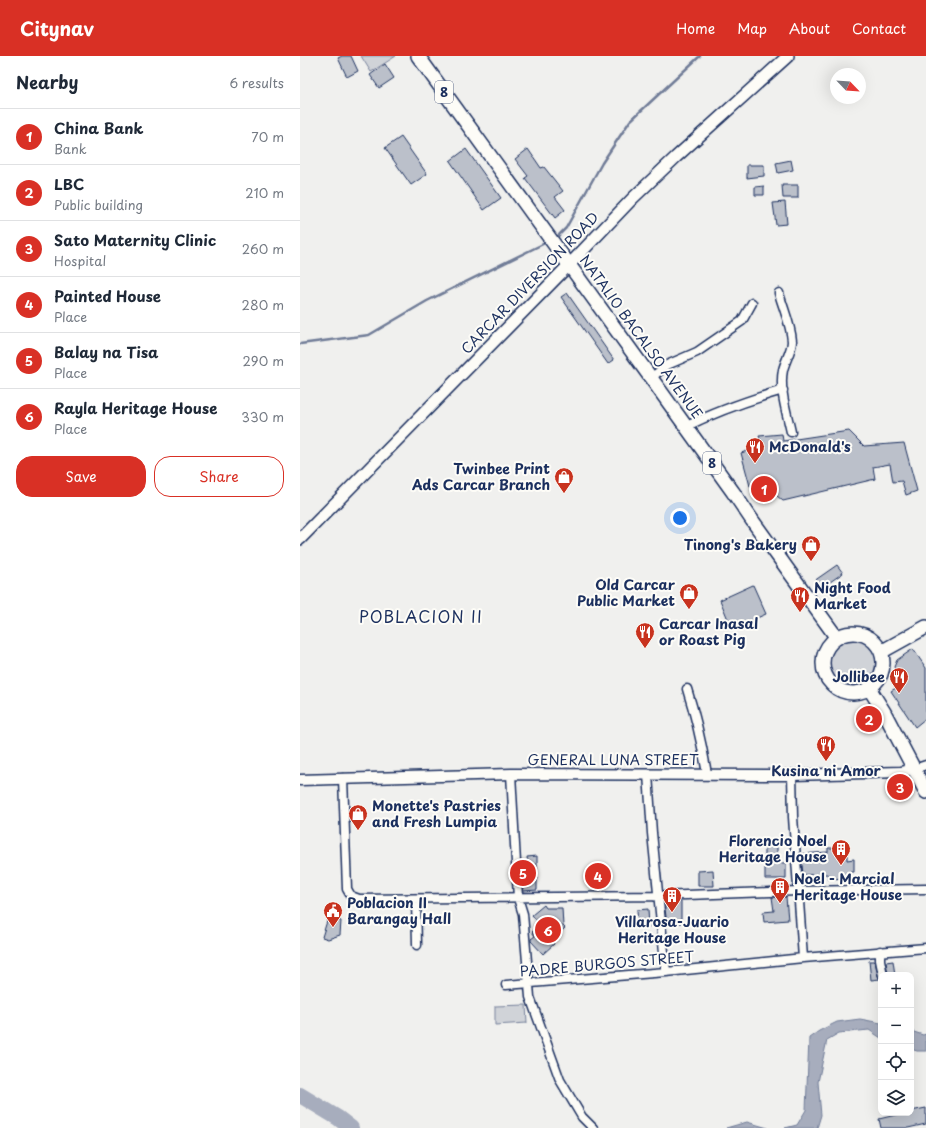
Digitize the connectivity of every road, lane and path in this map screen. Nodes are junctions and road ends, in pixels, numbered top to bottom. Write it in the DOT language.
graph roads {
  1 [pos="418,56"];
  2 [pos="788,56"];
  3 [pos="569,265"];
  4 [pos="779,293"];
  5 [pos="752,303"];
  6 [pos="651,378"];
  7 [pos="783,390"];
  8 [pos="685,427"];
  9 [pos="791,432"];
  10 [pos="300,538"];
  11 [pos="926,627"];
  12 [pos="837,638"];
  13 [pos="882,652"];
  14 [pos="869,688"];
  15 [pos="687,689"];
  16 [pos="920,767"];
  17 [pos="511,774"];
  18 [pos="648,774"];
  19 [pos="707,774"];
  20 [pos="792,775"];
  21 [pos="343,778"];
  22 [pos="300,780"];
  23 [pos="926,792"];
  24 [pos="926,889"];
  25 [pos="798,891"];
  26 [pos="659,896"];
  27 [pos="518,898"];
  28 [pos="416,899"];
  29 [pos="417,946"];
  30 [pos="926,948"];
  31 [pos="880,951"];
  32 [pos="803,958"];
  33 [pos="666,972"];
  34 [pos="882,972"];
  35 [pos="528,984"];
  36 [pos="506,985"];
  37 [pos="593,1128"];
  1 -- 3 [label="highway, NATALIO BACALSO AVENUE / 8"];
  2 -- 3 [label="main road, CARCAR DIVERSION ROAD"];
  3 -- 6 [label="highway, NATALIO BACALSO AVENUE / 8"];
  3 -- 10 [label="main road, CARCAR DIVERSION ROAD"];
  4 -- 7 [label="street"];
  5 -- 6 [label="street"];
  6 -- 8 [label="highway, NATALIO BACALSO AVENUE / 8"];
  7 -- 8 [label="street"];
  7 -- 9 [label="street"];
  8 -- 12 [label="highway, NATALIO BACALSO AVENUE / 8"];
  11 -- 13 [label="highway"];
  12 -- 13 [label="highway"];
  12 -- 14 [label="highway"];
  13 -- 14 [label="highway"];
  14 -- 16 [label="highway"];
  15 -- 19 [label="street"];
  16 -- 20 [label="street, GENERAL LUNA STREET"];
  16 -- 23 [label="highway"];
  17 -- 18 [label="street, GENERAL LUNA STREET"];
  17 -- 21 [label="street, GENERAL LUNA STREET"];
  17 -- 27 [label="street"];
  18 -- 19 [label="street, GENERAL LUNA STREET"];
  18 -- 26 [label="street"];
  19 -- 20 [label="street, GENERAL LUNA STREET"];
  20 -- 25 [label="street"];
  21 -- 22 [label="street, GENERAL LUNA STREET"];
  21 -- 28 [label="street"];
  24 -- 25 [label="street"];
  25 -- 26 [label="street"];
  25 -- 32 [label="street"];
  26 -- 27 [label="street"];
  26 -- 33 [label="street"];
  27 -- 28 [label="street"];
  27 -- 35 [label="street"];
  28 -- 29 [label="street"];
  30 -- 31 [label="street, PADRE BURGOS STREET"];
  31 -- 32 [label="street, PADRE BURGOS STREET"];
  31 -- 34 [label="street"];
  32 -- 33 [label="street, PADRE BURGOS STREET"];
  33 -- 35 [label="street, PADRE BURGOS STREET"];
  35 -- 36 [label="street, PADRE BURGOS STREET"];
  35 -- 37 [label="street"];
}
